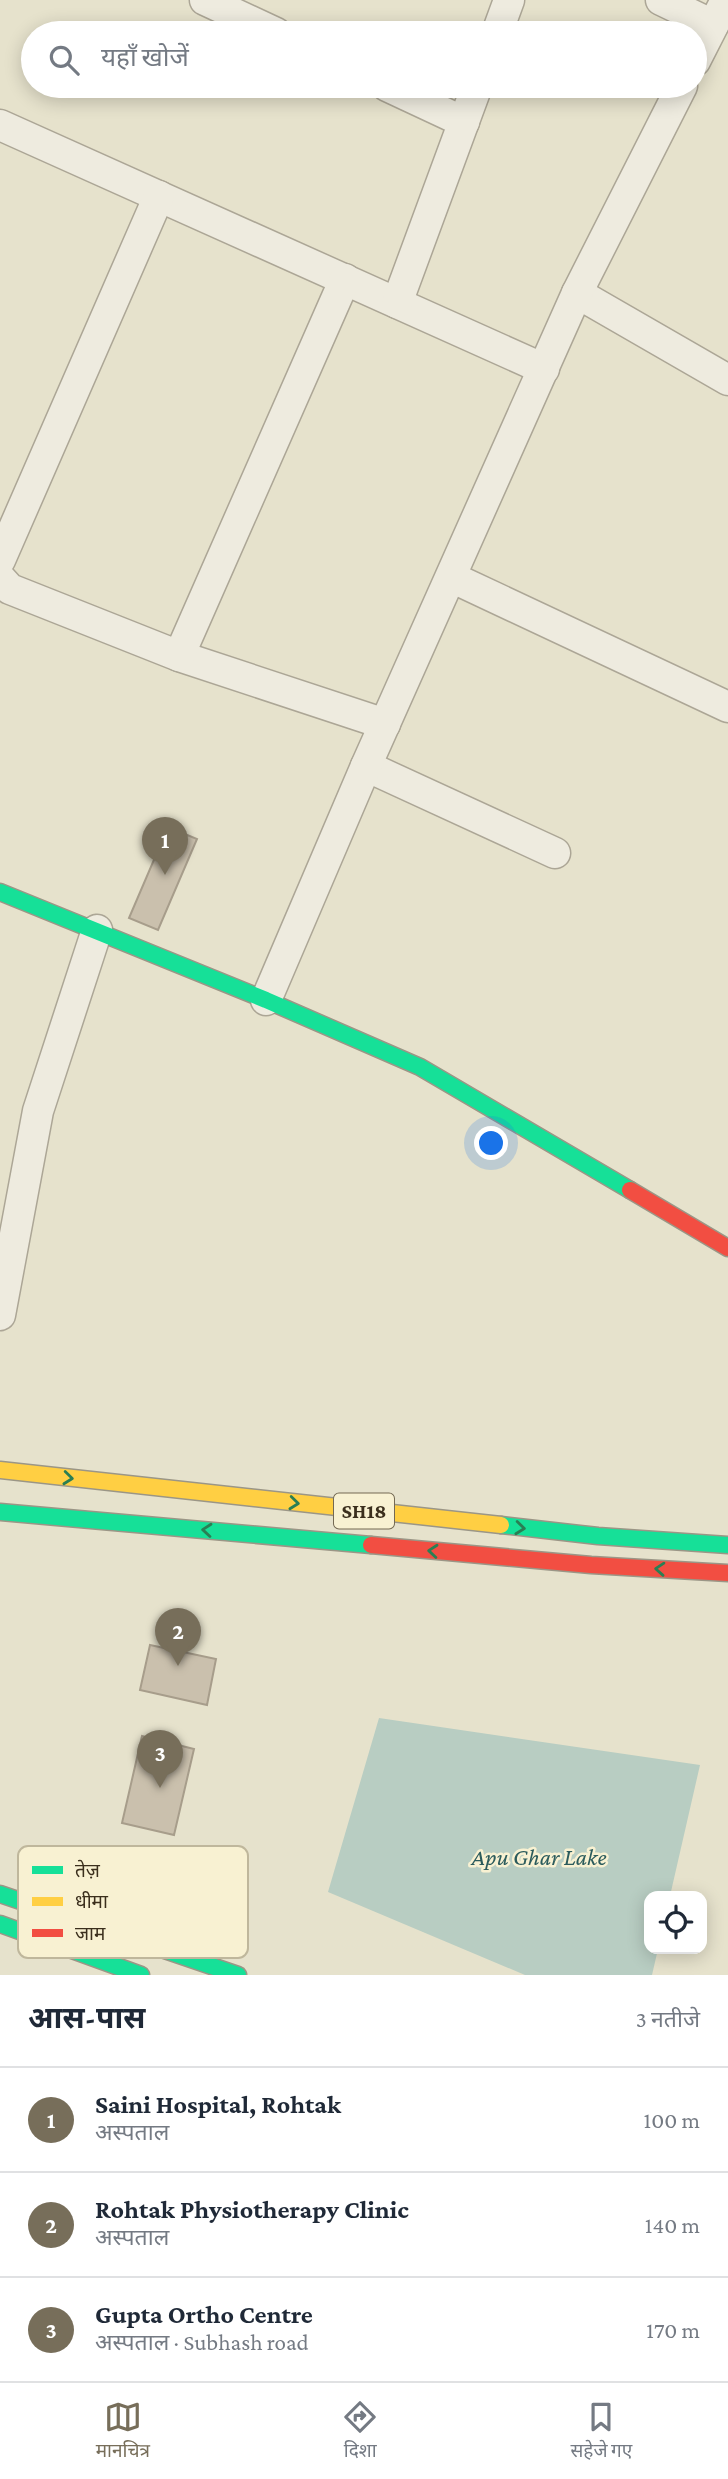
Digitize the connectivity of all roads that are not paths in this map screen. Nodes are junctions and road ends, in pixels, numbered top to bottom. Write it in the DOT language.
graph roads {
  1 [pos="509,0"];
  2 [pos="661,0"];
  3 [pos="209,1"];
  4 [pos="719,13"];
  5 [pos="250,21"];
  6 [pos="501,21"];
  7 [pos="707,37"];
  8 [pos="413,98"];
  9 [pos="473,98"];
  10 [pos="676,98"];
  11 [pos="464,122"];
  12 [pos="0,125"];
  13 [pos="159,196"];
  14 [pos="345,279"];
  15 [pos="578,293"];
  16 [pos="397,303"];
  17 [pos="544,369"];
  18 [pos="728,380"];
  19 [pos="0,561"];
  20 [pos="451,577"];
  21 [pos="0,578"];
  22 [pos="179,656"];
  23 [pos="728,707"];
  24 [pos="385,724"];
  25 [pos="366,766"];
  26 [pos="555,853"];
  27 [pos="0,892"];
  28 [pos="97,930"];
  29 [pos="266,1000"];
  30 [pos="728,1248"];
  31 [pos="0,1315"];
  32 [pos="0,1470"];
  33 [pos="0,1512"];
  34 [pos="241,1517"];
  35 [pos="728,1545"];
  36 [pos="728,1560"];
  37 [pos="728,1573"];
  38 [pos="0,1894"];
  39 [pos="18,1900"];
  40 [pos="0,1924"];
  41 [pos="18,1931"];
  42 [pos="94,1958"];
  43 [pos="191,1958"];
  44 [pos="141,1975"];
  45 [pos="238,1975"];
  1 -- 6 [label="street"];
  2 -- 4 [label="street"];
  3 -- 5 [label="street"];
  4 -- 7 [label="street"];
  8 -- 11 [label="street"];
  9 -- 11 [label="street"];
  10 -- 15 [label="street"];
  11 -- 16 [label="street"];
  12 -- 13 [label="street"];
  13 -- 14 [label="street"];
  13 -- 19 [label="street"];
  14 -- 16 [label="street"];
  14 -- 22 [label="street"];
  15 -- 17 [label="street"];
  15 -- 18 [label="street"];
  16 -- 17 [label="street"];
  17 -- 20 [label="street"];
  20 -- 23 [label="street"];
  20 -- 24 [label="street"];
  21 -- 22 [label="street"];
  22 -- 24 [label="street"];
  24 -- 25 [label="street"];
  25 -- 26 [label="street"];
  25 -- 29 [label="street"];
  27 -- 28 [label="main road"];
  28 -- 29 [label="main road"];
  28 -- 31 [label="street"];
  29 -- 30 [label="main road"];
  32 -- 35 [label="main road, SH18, one-way"];
  37 -- 33 [label="main road, SH18, one-way"];
  34 -- 36 [label="main road"];
  38 -- 39 [label="main road"];
  40 -- 41 [label="main road"];
  42 -- 44 [label="main road"];
  43 -- 45 [label="main road"];
}
